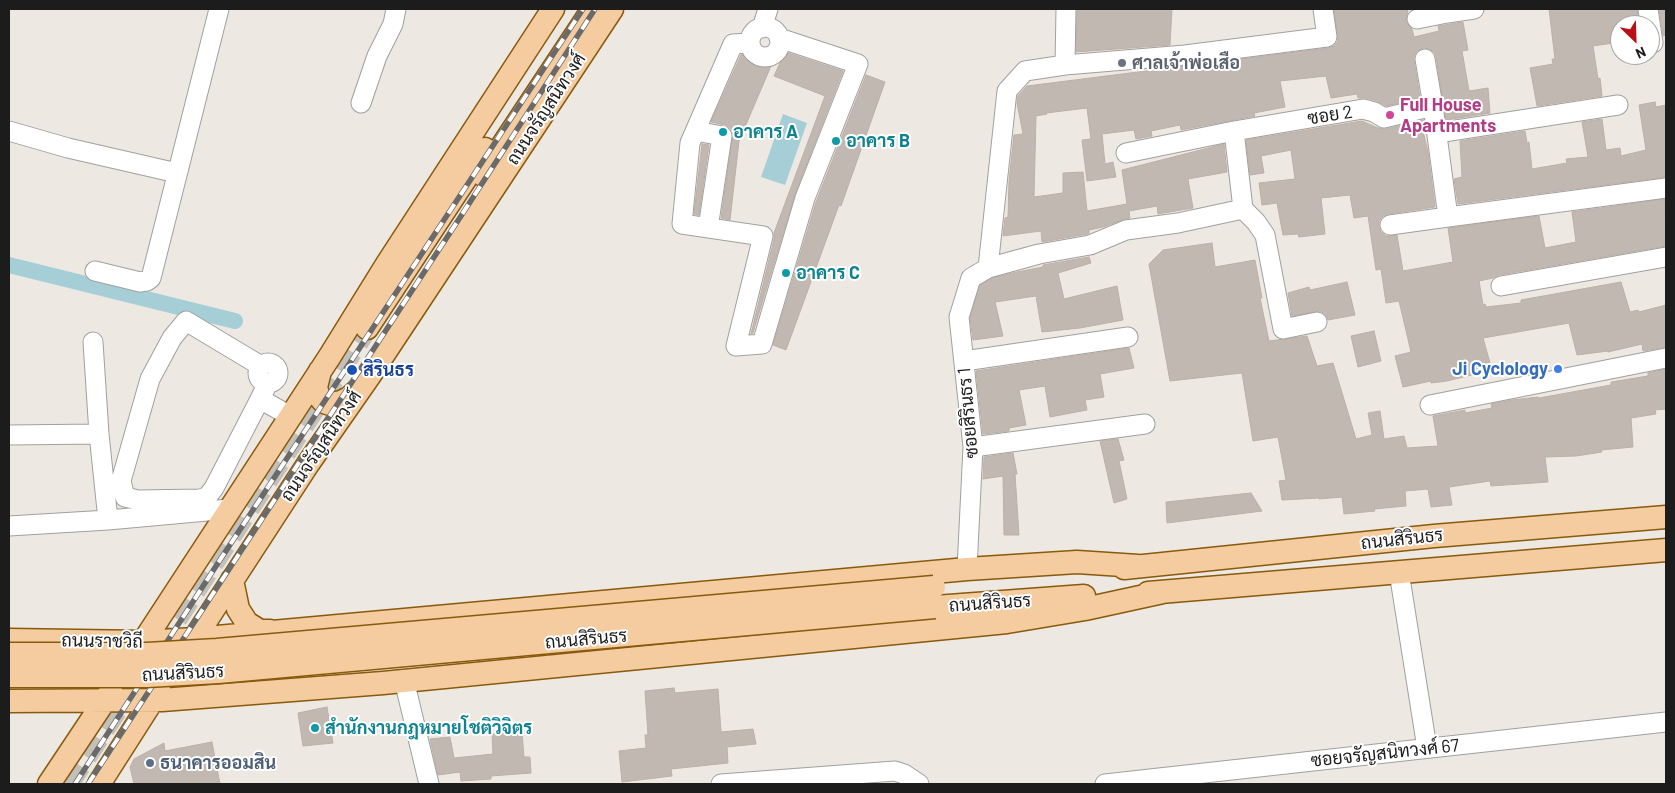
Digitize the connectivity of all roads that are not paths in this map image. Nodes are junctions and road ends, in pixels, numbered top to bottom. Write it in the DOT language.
graph roads {
  1 [pos="219,9"];
  2 [pos="396,9"];
  3 [pos="553,9"];
  4 [pos="577,9"];
  5 [pos="593,9"];
  6 [pos="612,9"];
  7 [pos="768,9"];
  8 [pos="1066,9"];
  9 [pos="1323,9"];
  10 [pos="1474,9"];
  11 [pos="1447,11"];
  12 [pos="1417,19"];
  13 [pos="756,35"];
  14 [pos="779,38"];
  15 [pos="1425,59"];
  16 [pos="1066,65"];
  17 [pos="361,102"];
  18 [pos="1618,105"];
  19 [pos="1433,106"];
  20 [pos="9,131"];
  21 [pos="696,131"];
  22 [pos="1234,131"];
  23 [pos="1437,133"];
  24 [pos="1126,153"];
  25 [pos="177,173"];
  26 [pos="1666,188"];
  27 [pos="1243,209"];
  28 [pos="1448,217"];
  29 [pos="1390,225"];
  30 [pos="708,228"];
  31 [pos="1666,257"];
  32 [pos="988,268"];
  33 [pos="95,271"];
  34 [pos="1501,286"];
  35 [pos="1317,322"];
  36 [pos="1128,337"];
  37 [pos="93,342"];
  38 [pos="1666,358"];
  39 [pos="964,361"];
  40 [pos="320,371"];
  41 [pos="362,386"];
  42 [pos="260,399"];
  43 [pos="1430,405"];
  44 [pos="290,416"];
  45 [pos="1144,424"];
  46 [pos="98,434"];
  47 [pos="9,435"];
  48 [pos="973,447"];
  49 [pos="229,509"];
  50 [pos="1666,517"];
  51 [pos="108,520"];
  52 [pos="9,526"];
  53 [pos="1666,550"];
  54 [pos="1138,566"];
  55 [pos="967,569"];
  56 [pos="1399,572"];
  57 [pos="232,580"];
  58 [pos="1163,592"];
  59 [pos="935,597"];
  60 [pos="455,616"];
  61 [pos="285,631"];
  62 [pos="195,638"];
  63 [pos="9,640"];
  64 [pos="144,642"];
  65 [pos="9,654"];
  66 [pos="9,676"];
  67 [pos="451,676"];
  68 [pos="404,680"];
  69 [pos="152,700"];
  70 [pos="9,701"];
  71 [pos="104,701"];
  72 [pos="1666,722"];
  73 [pos="1427,748"];
  74 [pos="49,784"];
  75 [pos="100,784"];
  76 [pos="429,784"];
  77 [pos="721,784"];
  78 [pos="918,784"];
  79 [pos="1105,784"];
  1 -- 25 [label="street"];
  2 -- 17 [label="street"];
  3 -- 40 [label="main road"];
  4 -- 5 [label="main road, ถนนจรัญสนิทวงศ์"];
  6 -- 41 [label="main road, ถนนจรัญสนิทวงศ์"];
  7 -- 13 [label="street"];
  8 -- 16 [label="street"];
  9 -- 16 [label="street"];
  10 -- 11 [label="street"];
  11 -- 12 [label="street"];
  13 -- 14 [label="street"];
  13 -- 14 [label="street"];
  13 -- 21 [label="street"];
  14 -- 30 [label="street"];
  15 -- 19 [label="street"];
  16 -- 32 [label="street"];
  18 -- 23 [label="street"];
  19 -- 22 [label="street, ซอย 2"];
  19 -- 23 [label="street"];
  20 -- 25 [label="street"];
  21 -- 30 [label="street"];
  21 -- 30 [label="street"];
  22 -- 24 [label="street, ซอย 2"];
  22 -- 27 [label="street"];
  23 -- 28 [label="street"];
  25 -- 33 [label="street"];
  26 -- 28 [label="street"];
  27 -- 32 [label="street"];
  27 -- 35 [label="street"];
  28 -- 29 [label="street"];
  31 -- 34 [label="street"];
  32 -- 39 [label="street, ซอยสิรินธร 1"];
  36 -- 39 [label="street"];
  37 -- 46 [label="street"];
  38 -- 43 [label="street"];
  39 -- 48 [label="street, ซอยสิรินธร 1"];
  40 -- 41 [label="main road"];
  40 -- 44 [label="main road"];
  41 -- 57 [label="main road, ถนนจรัญสนิทวงศ์"];
  42 -- 42 [label="street"];
  42 -- 44 [label="street"];
  44 -- 49 [label="main road"];
  45 -- 48 [label="street"];
  46 -- 47 [label="street"];
  46 -- 51 [label="street"];
  48 -- 55 [label="street, ซอยสิรินธร 1"];
  49 -- 51 [label="street"];
  49 -- 64 [label="main road"];
  50 -- 54 [label="main road, ถนนสิรินธร"];
  51 -- 52 [label="street"];
  53 -- 56 [label="main road, ถนนสิรินธร"];
  54 -- 55 [label="main road, ถนนสิรินธร"];
  54 -- 59 [label="main road, ถนนสิรินธร"];
  55 -- 60 [label="main road, ถนนสิรินธร"];
  56 -- 58 [label="main road, ถนนสิรินธร"];
  56 -- 73 [label="street"];
  57 -- 61 [label="main road"];
  57 -- 62 [label="main road, ถนนจรัญสนิทวงศ์"];
  58 -- 59 [label="main road, ถนนสิรินธร"];
  58 -- 67 [label="main road, ถนนสิรินธร"];
  59 -- 65 [label="main road, ถนนสิรินธร, bridge"];
  59 -- 66 [label="main road, ถนนสิรินธร, bridge"];
  60 -- 61 [label="main road, ถนนสิรินธร"];
  60 -- 67 [label="main road"];
  61 -- 62 [label="main road, ถนนสิรินธร"];
  62 -- 64 [label="main road, ถนนราชวิถี"];
  62 -- 69 [label="main road, ถนนจรัญสนิทวงศ์"];
  63 -- 64 [label="main road, ถนนราชวิถี"];
  64 -- 71 [label="main road"];
  67 -- 68 [label="main road, ถนนสิรินธร"];
  68 -- 69 [label="main road, ถนนสิรินธร"];
  68 -- 76 [label="street"];
  69 -- 71 [label="main road, ถนนสิรินธร"];
  69 -- 75 [label="main road, ถนนจรัญสนิทวงศ์"];
  70 -- 71 [label="main road"];
  71 -- 74 [label="main road"];
  72 -- 73 [label="street, ซอยจรัญสนิทวงศ์ 67"];
  73 -- 79 [label="street, ซอยจรัญสนิทวงศ์ 67"];
  77 -- 78 [label="street"];
}
